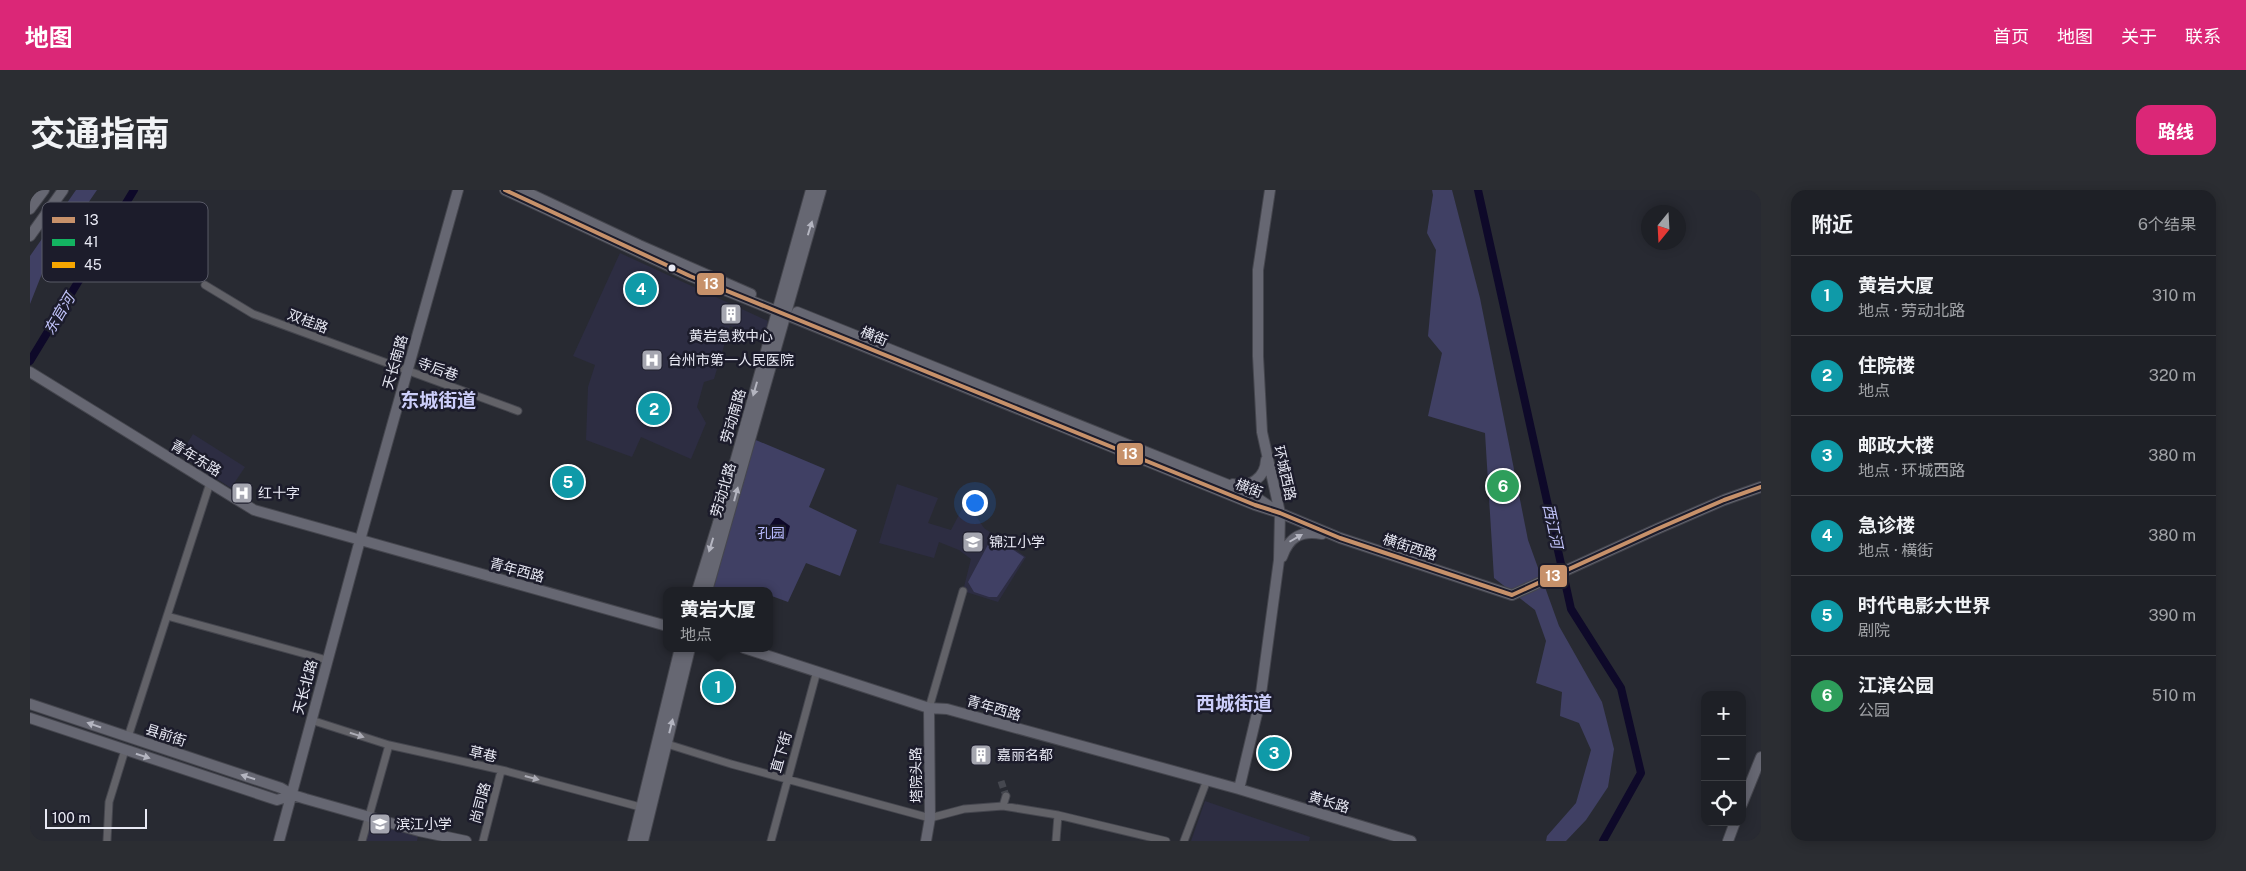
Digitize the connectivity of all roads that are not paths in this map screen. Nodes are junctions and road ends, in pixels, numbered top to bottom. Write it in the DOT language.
graph roads {
  1 [pos="44,190"];
  2 [pos="63,190"];
  3 [pos="458,190"];
  4 [pos="505,190"];
  5 [pos="522,190"];
  6 [pos="811,190"];
  7 [pos="821,190"];
  8 [pos="1270,190"];
  9 [pos="54,202"];
  10 [pos="30,209"];
  11 [pos="42,219"];
  12 [pos="30,236"];
  13 [pos="206,285"];
  14 [pos="782,310"];
  15 [pos="407,371"];
  16 [pos="30,372"];
  17 [pos="1021,405"];
  18 [pos="518,411"];
  19 [pos="1266,452"];
  20 [pos="1214,480"];
  21 [pos="210,483"];
  22 [pos="1761,487"];
  23 [pos="1280,513"];
  24 [pos="1333,535"];
  25 [pos="360,540"];
  26 [pos="1278,570"];
  27 [pos="698,587"];
  28 [pos="708,587"];
  29 [pos="963,591"];
  30 [pos="167,616"];
  31 [pos="663,625"];
  32 [pos="679,652"];
  33 [pos="689,652"];
  34 [pos="755,652"];
  35 [pos="327,660"];
  36 [pos="817,671"];
  37 [pos="30,704"];
  38 [pos="929,708"];
  39 [pos="30,718"];
  40 [pos="310,720"];
  41 [pos="128,737"];
  42 [pos="667,744"];
  43 [pos="389,745"];
  44 [pos="126,750"];
  45 [pos="1761,757"];
  46 [pos="501,771"];
  47 [pos="786,779"];
  48 [pos="1207,780"];
  49 [pos="1240,789"];
  50 [pos="1746,794"];
  51 [pos="293,795"];
  52 [pos="1006,796"];
  53 [pos="1003,806"];
  54 [pos="646,808"];
  55 [pos="1058,815"];
  56 [pos="368,817"];
  57 [pos="930,818"];
  58 [pos="1734,826"];
  59 [pos="1388,838"];
  60 [pos="107,841"];
  61 [pos="279,841"];
  62 [pos="362,841"];
  63 [pos="466,841"];
  64 [pos="483,841"];
  65 [pos="634,841"];
  66 [pos="643,841"];
  67 [pos="771,841"];
  68 [pos="926,841"];
  69 [pos="1056,841"];
  70 [pos="1166,841"];
  71 [pos="1184,841"];
  72 [pos="1411,841"];
  73 [pos="1728,841"];
  1 -- 10 [label="street"];
  2 -- 9 [label="street"];
  3 -- 15 [label="street, 天长南路"];
  4 -- 14 [label="street, 横街"];
  5 -- 14 [label="street, 横街"];
  6 -- 14 [label="street, 劳动南路"];
  14 -- 7 [label="street, 劳动南路, one-way"];
  8 -- 19 [label="street, 环城西路"];
  11 -- 12 [label="street"];
  13 -- 15 [label="street, 双桂路"];
  14 -- 17 [label="street, 横街"];
  14 -- 27 [label="street, 劳动南路, one-way"];
  28 -- 14 [label="street, 劳动北路, one-way"];
  15 -- 18 [label="street, 寺后巷"];
  15 -- 25 [label="street, 天长南路"];
  16 -- 21 [label="street, 青年东路"];
  17 -- 20 [label="street, 横街"];
  17 -- 23 [label="street, 横街"];
  19 -- 20 [label="street"];
  19 -- 23 [label="street, 环城西路"];
  20 -- 23 [label="street, 横街"];
  21 -- 25 [label="street, 青年东路"];
  21 -- 30 [label="street"];
  22 -- 24 [label="street, 横街西路"];
  23 -- 24 [label="street, 横街西路"];
  23 -- 26 [label="street, 环城西路"];
  26 -- 24 [label="street, one-way"];
  25 -- 31 [label="street, 青年西路"];
  25 -- 35 [label="street, 天长北路"];
  26 -- 49 [label="street, 环城西路"];
  29 -- 38 [label="street"];
  30 -- 35 [label="street"];
  30 -- 41 [label="street"];
  32 -- 54 [label="street"];
  42 -- 33 [label="street, one-way"];
  34 -- 36 [label="street, 青年西路"];
  35 -- 40 [label="street, 天长北路"];
  36 -- 38 [label="street, 青年西路"];
  36 -- 47 [label="street, 直下街"];
  41 -- 37 [label="street, 县前街, one-way"];
  38 -- 48 [label="street, 青年西路"];
  38 -- 57 [label="street, 塔院头路"];
  39 -- 44 [label="street, 县前街"];
  40 -- 43 [label="street, 草巷, one-way"];
  40 -- 51 [label="street, 天长北路"];
  51 -- 41 [label="street, 县前街, one-way"];
  42 -- 47 [label="street"];
  42 -- 54 [label="street"];
  43 -- 46 [label="street, 草巷"];
  43 -- 56 [label="street"];
  44 -- 51 [label="street, 县前街, one-way"];
  44 -- 60 [label="street"];
  45 -- 50 [label="street"];
  46 -- 54 [label="street, 草巷, one-way"];
  46 -- 64 [label="street, 尚司路"];
  47 -- 57 [label="street"];
  47 -- 67 [label="street, 直下街"];
  48 -- 49 [label="street, 青年西路"];
  48 -- 71 [label="street"];
  49 -- 59 [label="street, 黄长路"];
  51 -- 56 [label="street, 县前街"];
  51 -- 61 [label="street, 天长北路"];
  52 -- 53 [label="street"];
  53 -- 55 [label="street"];
  53 -- 57 [label="street"];
  54 -- 65 [label="street"];
  54 -- 66 [label="street"];
  55 -- 69 [label="street"];
  55 -- 70 [label="street"];
  56 -- 62 [label="street"];
  56 -- 63 [label="street, 县前街"];
  57 -- 68 [label="street, 塔院头路"];
  58 -- 73 [label="street"];
  59 -- 72 [label="street, 黄长路"];
}
